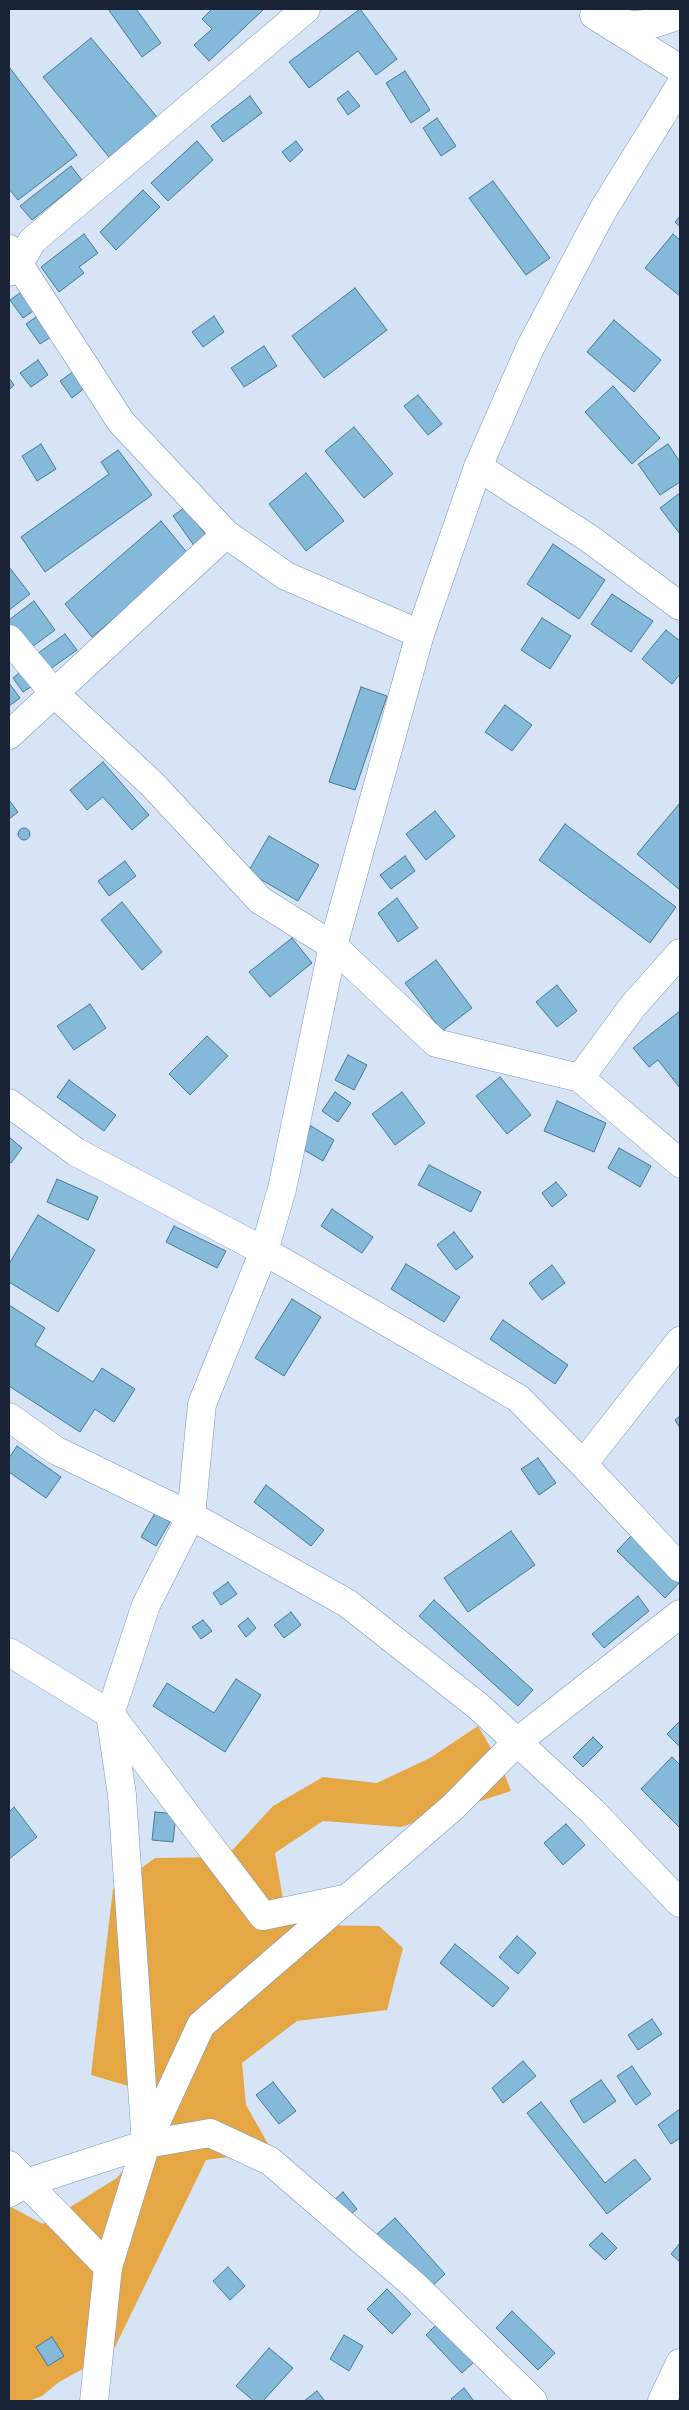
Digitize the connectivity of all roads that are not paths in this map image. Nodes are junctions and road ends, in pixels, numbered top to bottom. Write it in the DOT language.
graph roads {
  1 [pos="306,9"];
  2 [pos="590,12"];
  3 [pos="680,15"];
  4 [pos="680,69"];
  5 [pos="680,86"];
  6 [pos="12,262"];
  7 [pos="478,467"];
  8 [pos="226,534"];
  9 [pos="680,606"];
  10 [pos="420,634"];
  11 [pos="9,639"];
  12 [pos="54,693"];
  13 [pos="9,735"];
  14 [pos="333,946"];
  15 [pos="680,953"];
  16 [pos="580,1078"];
  17 [pos="9,1102"];
  18 [pos="680,1163"];
  19 [pos="264,1251"];
  20 [pos="680,1341"];
  21 [pos="9,1417"];
  22 [pos="583,1464"];
  23 [pos="191,1516"];
  24 [pos="680,1568"];
  25 [pos="680,1614"];
  26 [pos="9,1652"];
  27 [pos="110,1714"];
  28 [pos="517,1742"];
  29 [pos="680,1902"];
  30 [pos="146,2144"];
  31 [pos="15,2180"];
  32 [pos="108,2267"];
  33 [pos="680,2363"];
  34 [pos="94,2401"];
  35 [pos="533,2401"];
  36 [pos="662,2401"];
  1 -- 6 [label="main road"];
  2 -- 3 [label="main road"];
  2 -- 4 [label="main road"];
  5 -- 7 [label="main road"];
  6 -- 8 [label="main road"];
  7 -- 9 [label="main road"];
  7 -- 10 [label="main road"];
  8 -- 10 [label="main road"];
  8 -- 12 [label="main road"];
  10 -- 14 [label="main road"];
  11 -- 12 [label="main road"];
  12 -- 13 [label="main road"];
  12 -- 14 [label="main road"];
  14 -- 16 [label="main road"];
  14 -- 19 [label="main road"];
  15 -- 16 [label="main road"];
  16 -- 18 [label="main road"];
  17 -- 19 [label="main road"];
  19 -- 22 [label="main road"];
  19 -- 23 [label="main road"];
  20 -- 22 [label="main road"];
  21 -- 23 [label="main road"];
  22 -- 24 [label="main road"];
  23 -- 27 [label="main road"];
  23 -- 28 [label="main road"];
  25 -- 28 [label="main road"];
  26 -- 27 [label="main road"];
  27 -- 28 [label="main road"];
  27 -- 30 [label="main road"];
  28 -- 29 [label="main road"];
  28 -- 30 [label="main road"];
  30 -- 31 [label="main road"];
  30 -- 32 [label="main road"];
  30 -- 35 [label="main road"];
  31 -- 32 [label="main road"];
  32 -- 34 [label="main road"];
  33 -- 36 [label="main road"];
}
